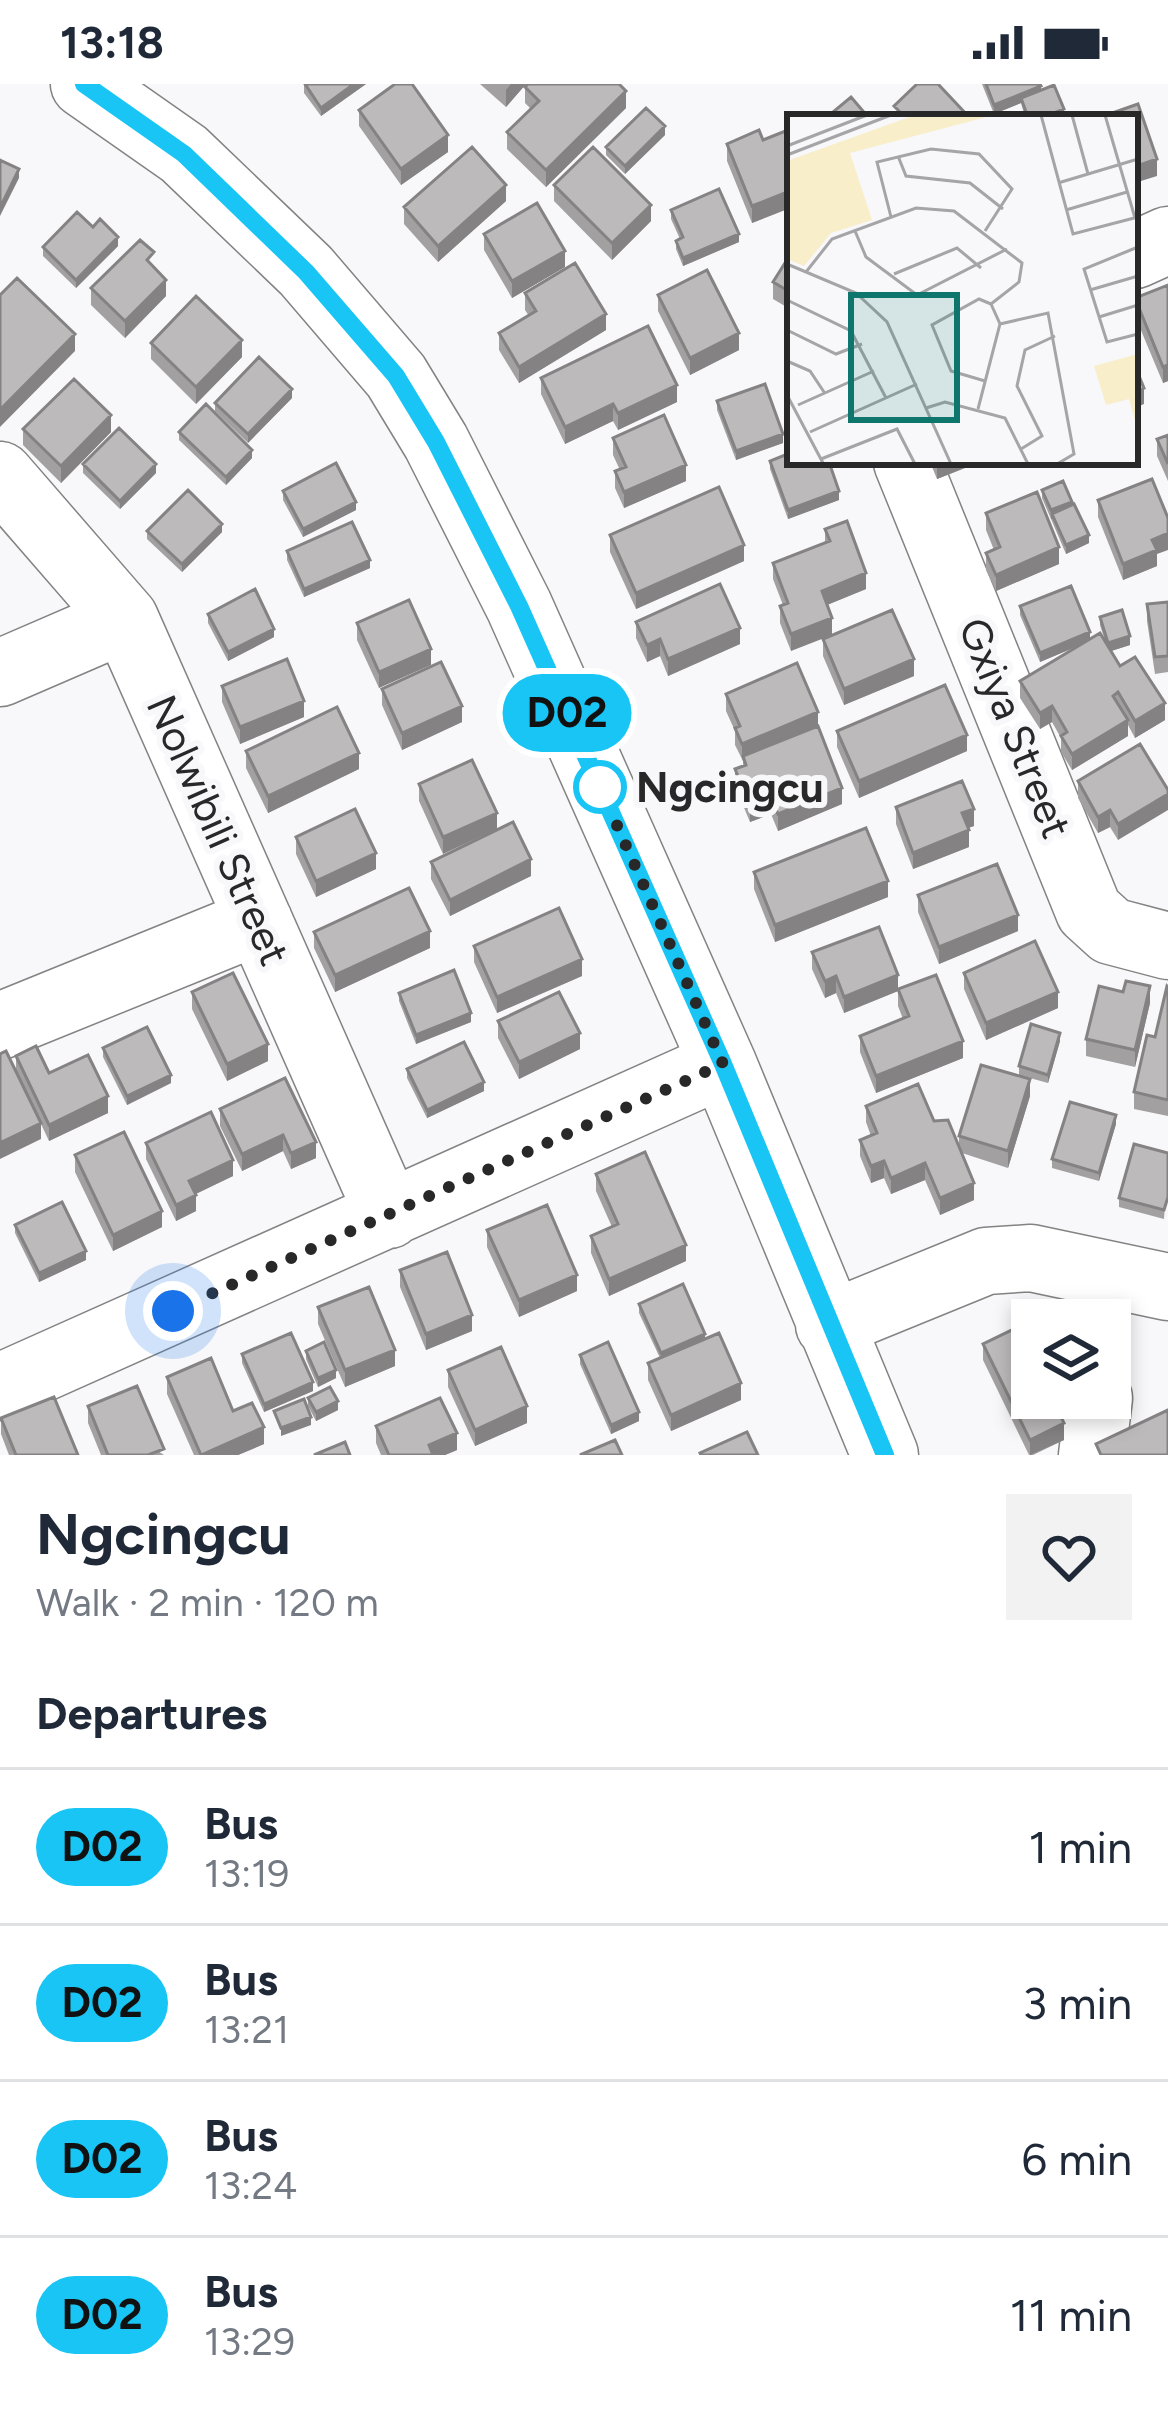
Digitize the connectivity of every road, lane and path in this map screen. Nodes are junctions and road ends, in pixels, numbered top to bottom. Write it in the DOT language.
graph roads {
  1 [pos="84,84"];
  2 [pos="1168,240"];
  3 [pos="1138,254"];
  4 [pos="908,465"];
  5 [pos="0,475"];
  6 [pos="124,619"];
  7 [pos="0,673"];
  8 [pos="259,921"];
  9 [pos="1168,946"];
  10 [pos="0,1026"];
  11 [pos="723,1064"];
  12 [pos="389,1215"];
  13 [pos="1132,1299"];
  14 [pos="830,1325"];
  15 [pos="0,1387"];
  16 [pos="1097,1419"];
  17 [pos="885,1455"];
  18 [pos="1092,1455"];
  1 -- 11 [label="street"];
  2 -- 3 [label="street"];
  4 -- 9 [label="street, Gxiya Street"];
  5 -- 6 [label="street, Nolwibili Street"];
  6 -- 7 [label="street"];
  6 -- 8 [label="street, Nolwibili Street"];
  8 -- 10 [label="street"];
  8 -- 12 [label="street, Nolwibili Street"];
  11 -- 12 [label="street"];
  11 -- 14 [label="street"];
  12 -- 15 [label="street"];
  13 -- 14 [label="street"];
  14 -- 17 [label="street"];
  16 -- 18 [label="street"];
}
